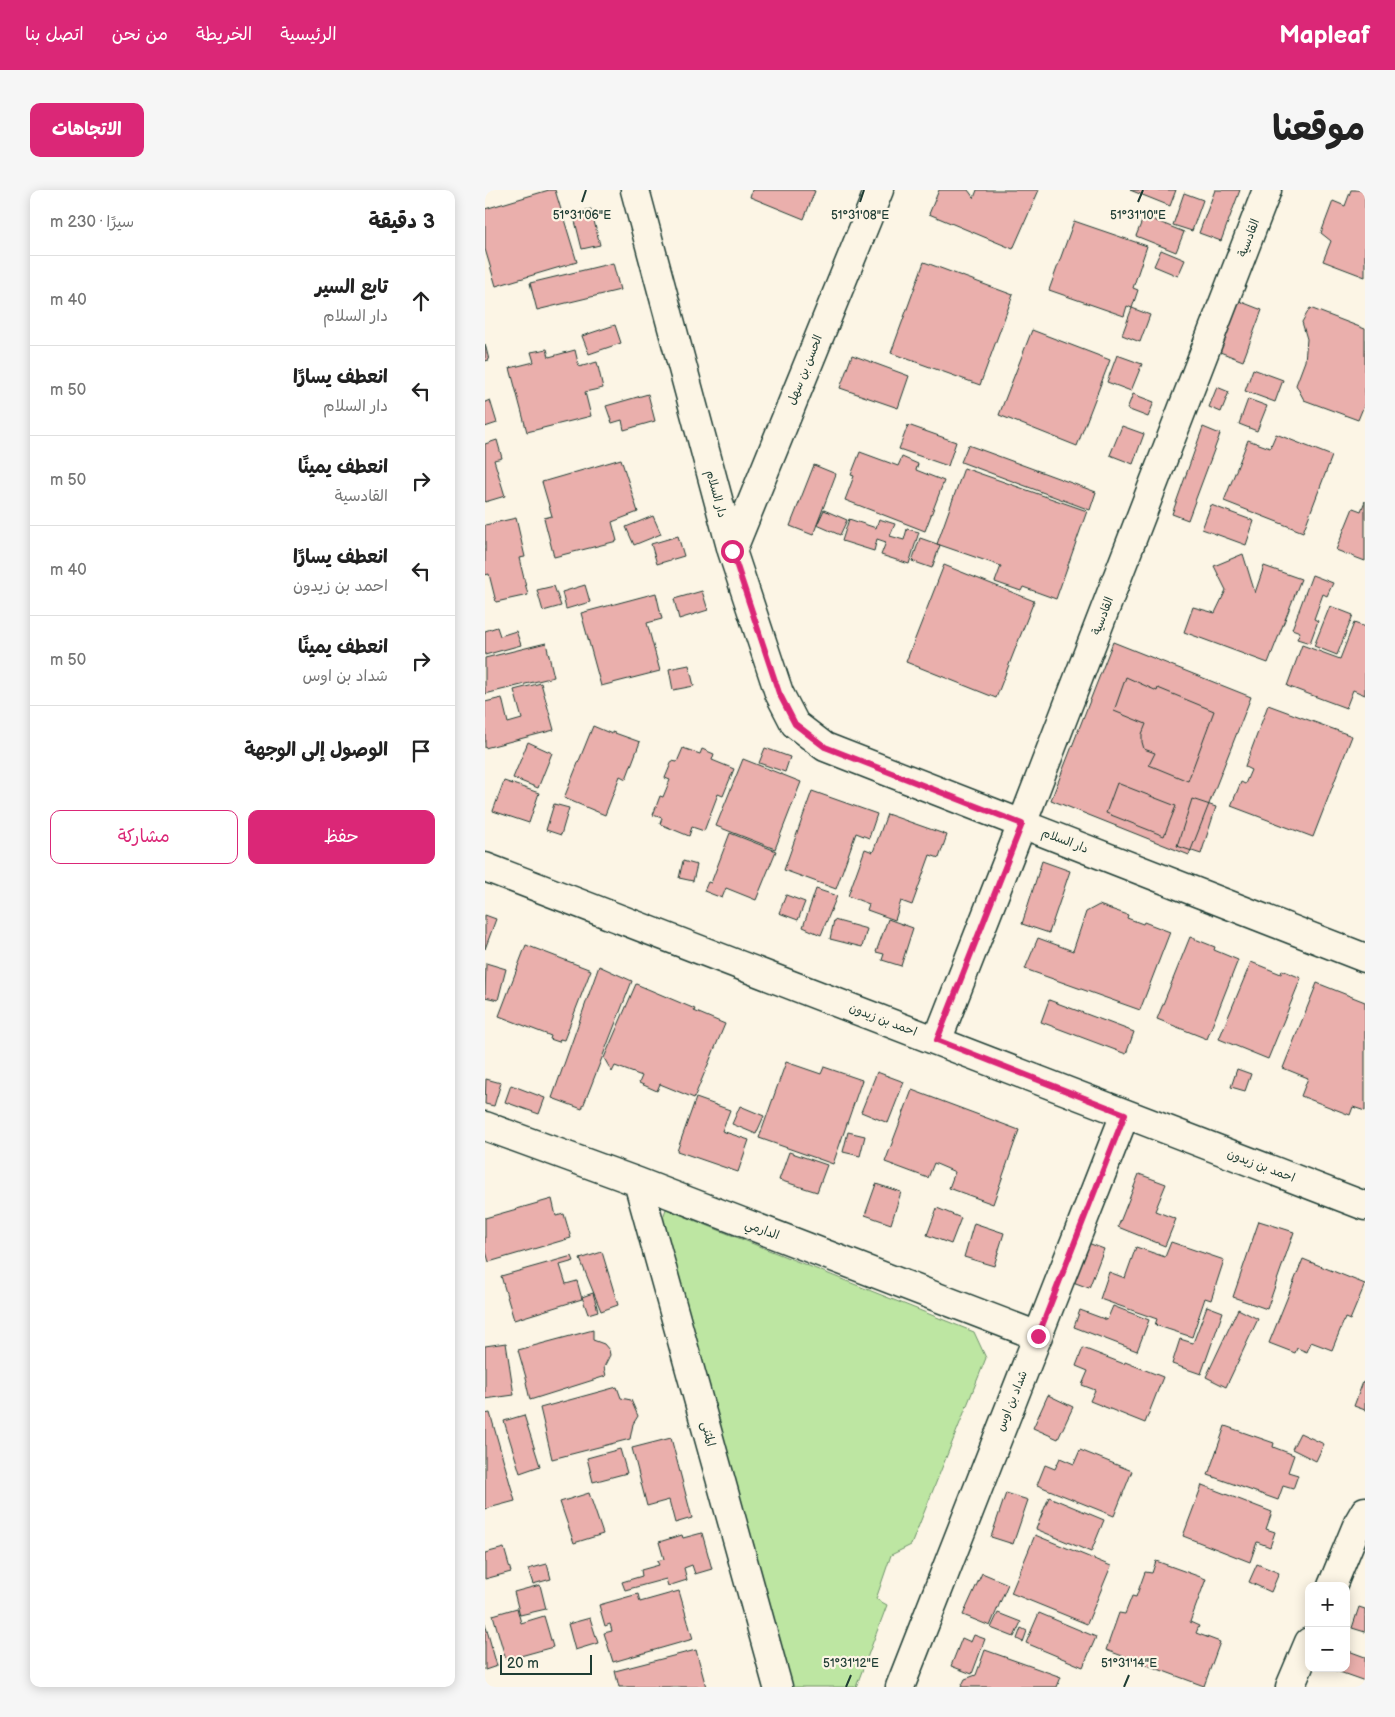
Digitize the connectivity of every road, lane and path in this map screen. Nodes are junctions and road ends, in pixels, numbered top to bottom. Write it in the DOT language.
graph roads {
  1 [pos="635,190"];
  2 [pos="879,190"];
  3 [pos="1267,190"];
  4 [pos="732,551"];
  5 [pos="1022,824"];
  6 [pos="485,867"];
  7 [pos="1363,951"];
  8 [pos="937,1040"];
  9 [pos="1125,1114"];
  10 [pos="485,1126"];
  11 [pos="638,1182"];
  12 [pos="1365,1206"];
  13 [pos="1038,1336"];
  14 [pos="1365,1511"];
  15 [pos="1334,1582"];
  16 [pos="1305,1651"];
  17 [pos="778,1687"];
  18 [pos="899,1687"];
  19 [pos="1290,1687"];
  1 -- 4 [label="street, دار السلام"];
  2 -- 4 [label="street, الحسن بن سهل"];
  3 -- 5 [label="street, القادسية"];
  4 -- 5 [label="street, دار السلام"];
  5 -- 7 [label="street, دار السلام"];
  5 -- 8 [label="street, القادسية"];
  6 -- 8 [label="street, احمد بن زيدون"];
  8 -- 9 [label="street, احمد بن زيدون"];
  9 -- 12 [label="street, احمد بن زيدون"];
  9 -- 13 [label="street, شداد بن اوس"];
  10 -- 11 [label="street, الدارمي"];
  11 -- 13 [label="street, الدارمي"];
  11 -- 17 [label="street, المثنى"];
  13 -- 18 [label="street, شداد بن اوس"];
  14 -- 15 [label="street"];
  16 -- 19 [label="street"];
}
